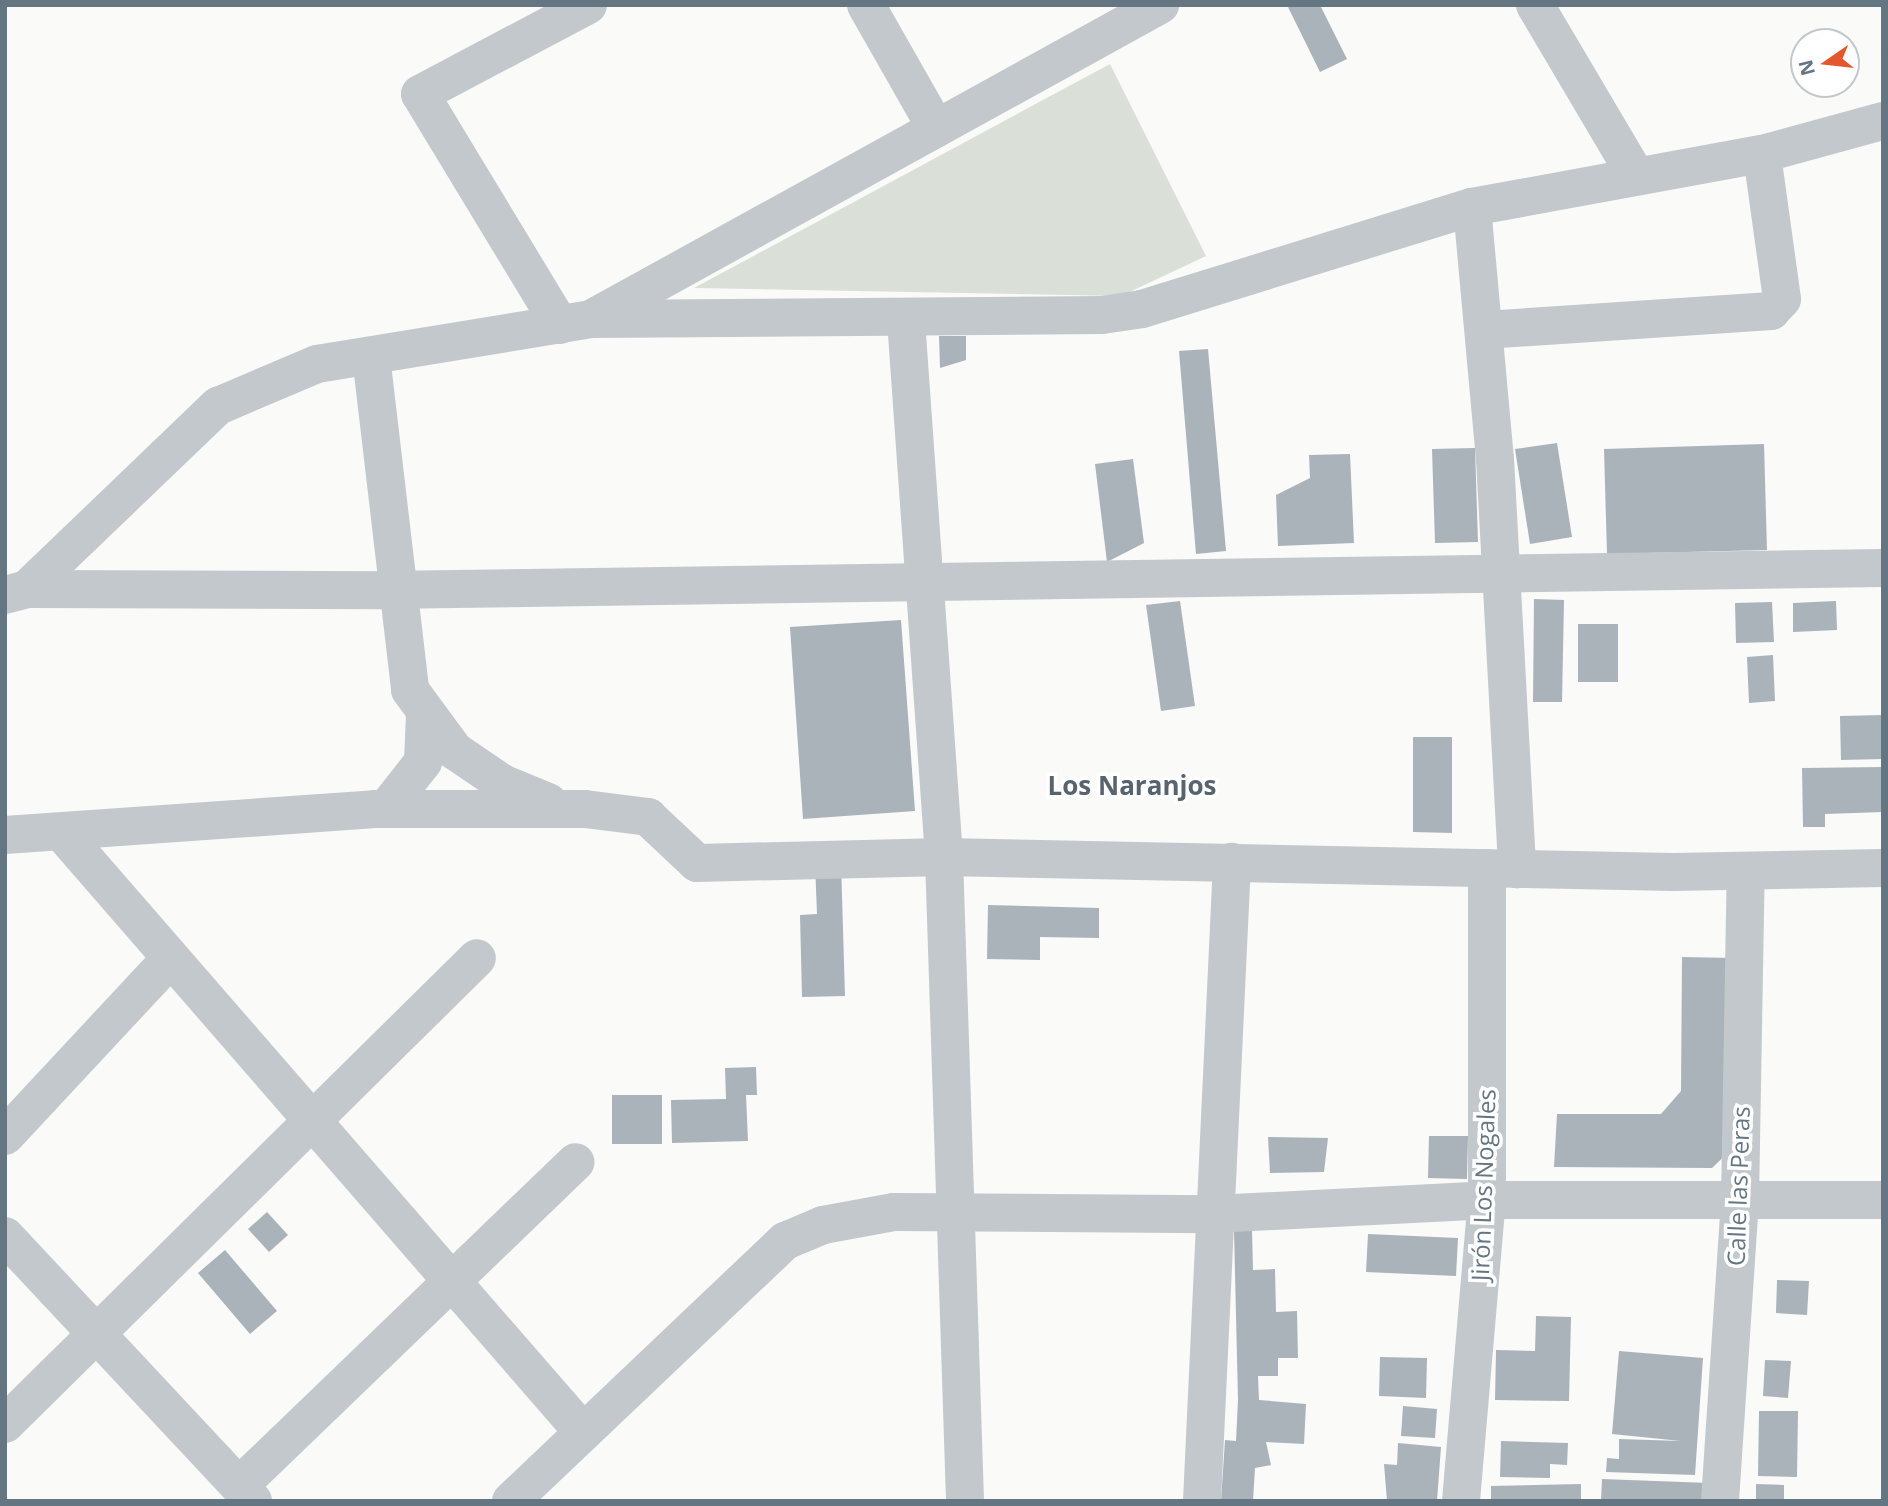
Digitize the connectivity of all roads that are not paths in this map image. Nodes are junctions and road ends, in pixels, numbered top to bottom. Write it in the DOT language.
graph roads {
  1 [pos="588,5"];
  2 [pos="866,5"];
  3 [pos="1160,5"];
  4 [pos="1535,5"];
  5 [pos="1883,121"];
  6 [pos="936,128"];
  7 [pos="1762,153"];
  8 [pos="1635,174"];
  9 [pos="1472,207"];
  10 [pos="906,320"];
  11 [pos="576,322"];
  12 [pos="1485,330"];
  13 [pos="371,356"];
  14 [pos="1883,568"];
  15 [pos="1501,573"];
  16 [pos="924,580"];
  17 [pos="396,590"];
  18 [pos="16,592"];
  19 [pos="425,715"];
  20 [pos="386,809"];
  21 [pos="565,809"];
  22 [pos="5,835"];
  23 [pos="65,836"];
  24 [pos="944,857"];
  25 [pos="1232,863"];
  26 [pos="1502,868"];
  27 [pos="1883,869"];
  28 [pos="1746,871"];
  29 [pos="171,958"];
  30 [pos="477,958"];
  31 [pos="312,1120"];
  32 [pos="5,1136"];
  33 [pos="576,1162"];
  34 [pos="1487,1200"];
  35 [pos="1740,1200"];
  36 [pos="1883,1200"];
  37 [pos="954,1211"];
  38 [pos="1214,1214"];
  39 [pos="5,1236"];
  40 [pos="451,1280"];
  41 [pos="95,1331"];
  42 [pos="5,1424"];
  43 [pos="583,1432"];
  44 [pos="246,1493"];
  45 [pos="511,1501"];
  46 [pos="965,1501"];
  47 [pos="1202,1501"];
  48 [pos="1461,1501"];
  49 [pos="1720,1501"];
  1 -- 11 [label="street"];
  2 -- 6 [label="street"];
  3 -- 6 [label="street"];
  4 -- 8 [label="street"];
  5 -- 7 [label="street"];
  6 -- 11 [label="street"];
  7 -- 8 [label="street"];
  7 -- 12 [label="street"];
  8 -- 9 [label="street"];
  9 -- 10 [label="street"];
  9 -- 12 [label="street, Jirón Los Nogales"];
  10 -- 11 [label="street"];
  10 -- 16 [label="street"];
  11 -- 13 [label="street"];
  12 -- 15 [label="street, Jirón Los Nogales"];
  13 -- 17 [label="street"];
  13 -- 18 [label="street"];
  14 -- 15 [label="street"];
  15 -- 16 [label="street"];
  15 -- 26 [label="street, Jirón Los Nogales"];
  16 -- 17 [label="street"];
  16 -- 24 [label="street"];
  17 -- 18 [label="street"];
  17 -- 19 [label="street"];
  19 -- 20 [label="street"];
  19 -- 21 [label="street"];
  20 -- 21 [label="street"];
  20 -- 23 [label="street"];
  21 -- 24 [label="street"];
  22 -- 23 [label="street"];
  23 -- 29 [label="street"];
  24 -- 25 [label="street"];
  24 -- 37 [label="street"];
  25 -- 26 [label="street"];
  25 -- 38 [label="street"];
  26 -- 28 [label="street"];
  26 -- 34 [label="street, Jirón Los Nogales"];
  27 -- 28 [label="street"];
  28 -- 35 [label="street, Calle las Peras"];
  29 -- 31 [label="street"];
  29 -- 32 [label="street"];
  30 -- 31 [label="street"];
  31 -- 40 [label="street"];
  31 -- 41 [label="street"];
  33 -- 40 [label="street"];
  34 -- 35 [label="street"];
  34 -- 38 [label="street"];
  34 -- 48 [label="street, Jirón Los Nogales"];
  35 -- 36 [label="street"];
  35 -- 49 [label="street, Calle las Peras"];
  37 -- 38 [label="street"];
  37 -- 43 [label="street"];
  37 -- 46 [label="street"];
  38 -- 47 [label="street"];
  39 -- 41 [label="street"];
  40 -- 43 [label="street"];
  40 -- 44 [label="street"];
  41 -- 42 [label="street"];
  41 -- 44 [label="street"];
  43 -- 45 [label="street"];
}
